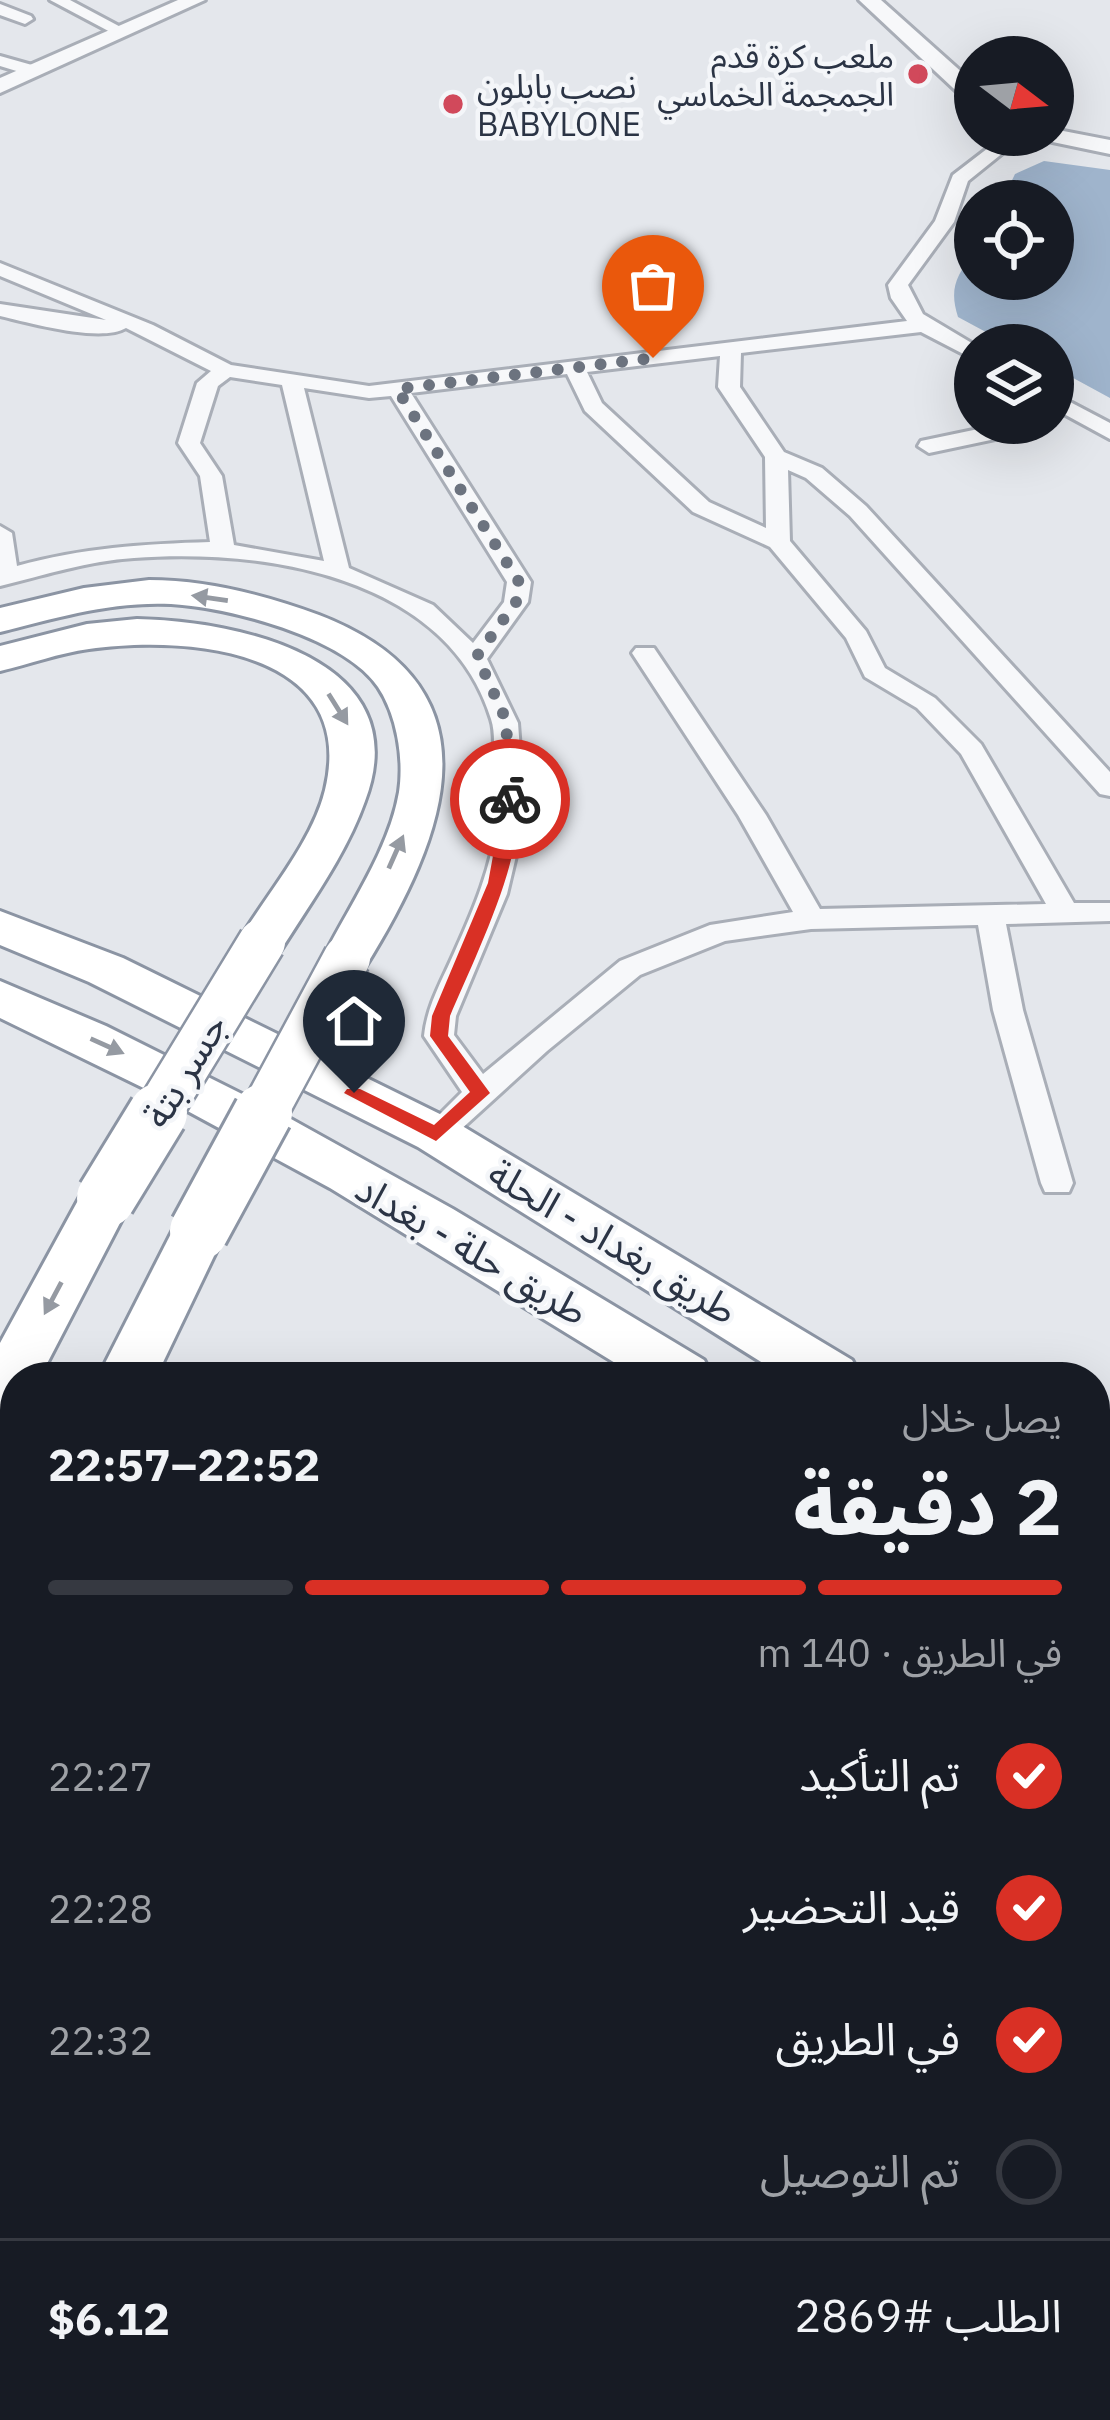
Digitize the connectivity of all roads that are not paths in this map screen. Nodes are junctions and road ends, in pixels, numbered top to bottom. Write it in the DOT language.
graph roads {
  1 [pos="58,0"];
  2 [pos="195,0"];
  3 [pos="869,0"];
  4 [pos="0,9"];
  5 [pos="25,19"];
  6 [pos="122,32"];
  7 [pos="0,61"];
  8 [pos="33,71"];
  9 [pos="954,77"];
  10 [pos="0,86"];
  11 [pos="1074,140"];
  12 [pos="1110,148"];
  13 [pos="989,156"];
  14 [pos="0,269"];
  15 [pos="0,310"];
  16 [pos="926,325"];
  17 [pos="146,329"];
  18 [pos="954,342"];
  19 [pos="731,349"];
  20 [pos="574,368"];
  21 [pos="226,370"];
  22 [pos="292,382"];
  23 [pos="397,389"];
  24 [pos="1074,411"];
  25 [pos="1079,414"];
  26 [pos="1074,415"];
  27 [pos="1110,432"];
  28 [pos="954,441"];
  29 [pos="929,446"];
  30 [pos="776,458"];
  31 [pos="0,533"];
  32 [pos="778,542"];
  33 [pos="223,549"];
  34 [pos="338,572"];
  35 [pos="3,577"];
  36 [pos="0,620"];
  37 [pos="645,653"];
  38 [pos="477,656"];
  39 [pos="0,658"];
  40 [pos="1110,788"];
  41 [pos="0,908"];
  42 [pos="1110,912"];
  43 [pos="1065,913"];
  44 [pos="990,914"];
  45 [pos="811,919"];
  46 [pos="0,927"];
  47 [pos="106,970"];
  48 [pos="0,998"];
  49 [pos="480,1093"];
  50 [pos="436,1134"];
  51 [pos="1057,1183"];
  52 [pos="19,1362"];
  53 [pos="134,1362"];
  54 [pos="661,1362"];
  55 [pos="808,1362"];
  1 -- 6 [label="street"];
  2 -- 6 [label="street"];
  3 -- 9 [label="street"];
  4 -- 5 [label="street"];
  6 -- 8 [label="street"];
  7 -- 8 [label="street"];
  8 -- 10 [label="street"];
  11 -- 12 [label="street"];
  13 -- 16 [label="street"];
  14 -- 17 [label="street"];
  15 -- 17 [label="street"];
  16 -- 18 [label="street"];
  16 -- 19 [label="street"];
  17 -- 21 [label="street"];
  19 -- 20 [label="street"];
  19 -- 30 [label="street"];
  20 -- 23 [label="street"];
  20 -- 32 [label="street"];
  21 -- 22 [label="street"];
  21 -- 33 [label="street"];
  22 -- 23 [label="street"];
  22 -- 34 [label="street"];
  23 -- 38 [label="street"];
  24 -- 25 [label="street"];
  25 -- 26 [label="street"];
  25 -- 27 [label="street"];
  28 -- 29 [label="street"];
  30 -- 32 [label="street"];
  30 -- 40 [label="street"];
  31 -- 35 [label="street"];
  32 -- 43 [label="street"];
  33 -- 34 [label="street"];
  33 -- 35 [label="street"];
  34 -- 38 [label="street"];
  53 -- 36 [label="highway, one-way, bridge"];
  37 -- 45 [label="street"];
  38 -- 49 [label="street"];
  39 -- 52 [label="highway, جسر بتة, one-way, bridge"];
  41 -- 47 [label="highway"];
  42 -- 43 [label="street"];
  43 -- 44 [label="street"];
  44 -- 45 [label="street"];
  44 -- 51 [label="street"];
  45 -- 49 [label="street"];
  46 -- 47 [label="highway, طريق بغداد - الحلة"];
  47 -- 50 [label="highway, طريق بغداد - الحلة"];
  48 -- 54 [label="highway, طريق حلة - بغداد, one-way"];
  49 -- 50 [label="street"];
  50 -- 55 [label="highway, طريق بغداد - الحلة"];
}
